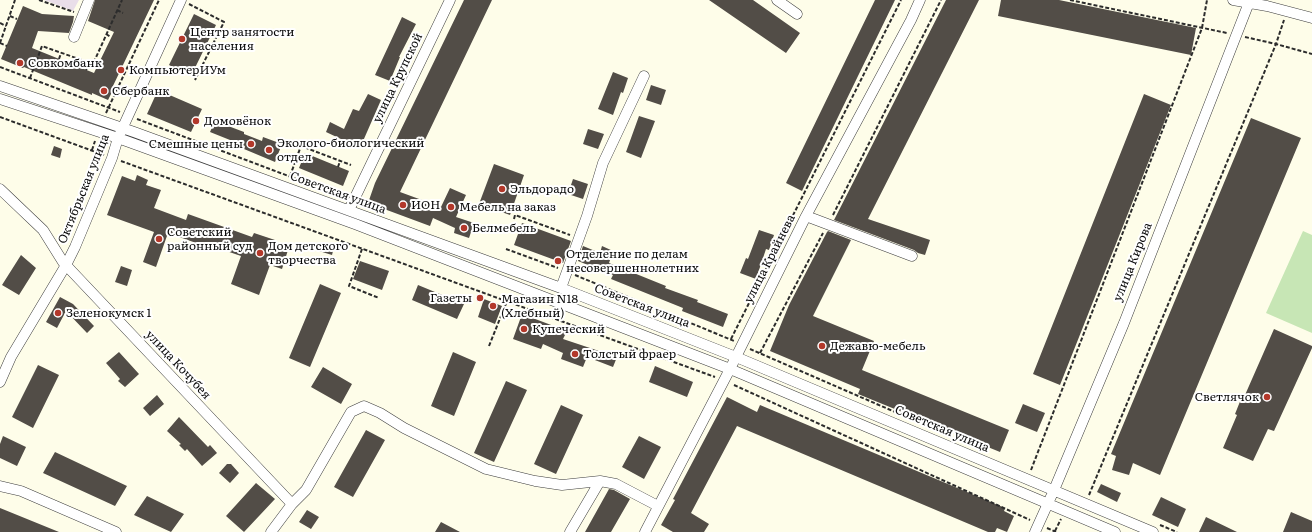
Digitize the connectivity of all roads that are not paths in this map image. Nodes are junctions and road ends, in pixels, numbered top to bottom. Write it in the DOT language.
graph roads {
  1 [pos="89,0"];
  2 [pos="181,0"];
  3 [pos="450,0"];
  4 [pos="777,0"];
  5 [pos="920,0"];
  6 [pos="1233,0"];
  7 [pos="1250,1"];
  8 [pos="797,14"];
  9 [pos="1312,18"];
  10 [pos="74,37"];
  11 [pos="644,76"];
  12 [pos="0,86"];
  13 [pos="0,99"];
  14 [pos="122,128"];
  15 [pos="118,138"];
  16 [pos="0,189"];
  17 [pos="349,210"];
  18 [pos="806,216"];
  19 [pos="912,256"];
  20 [pos="66,265"];
  21 [pos="561,288"];
  22 [pos="736,356"];
  23 [pos="730,369"];
  24 [pos="0,382"];
  25 [pos="600,481"];
  26 [pos="0,486"];
  27 [pos="1054,490"];
  28 [pos="292,504"];
  29 [pos="1048,504"];
  30 [pos="658,506"];
  31 [pos="1037,528"];
  32 [pos="116,532"];
  33 [pos="271,532"];
  34 [pos="570,532"];
  35 [pos="645,532"];
  36 [pos="1115,532"];
  37 [pos="1153,532"];
  1 -- 10 [label="street"];
  2 -- 14 [label="street, Октябрьская улица"];
  3 -- 17 [label="street, улица Крупской"];
  4 -- 8 [label="street"];
  5 -- 18 [label="street, улица Крайнева"];
  6 -- 7 [label="street"];
  7 -- 9 [label="street"];
  7 -- 27 [label="street, улица Кирова"];
  11 -- 21 [label="street"];
  12 -- 14 [label="street, Советская улица"];
  13 -- 15 [label="street, Советская улица"];
  14 -- 15 [label="street, Октябрьская улица"];
  14 -- 17 [label="street, Советская улица"];
  15 -- 20 [label="street, Октябрьская улица"];
  15 -- 23 [label="street, Советская улица"];
  16 -- 20 [label="street, улица Кочубея"];
  17 -- 21 [label="street, Советская улица"];
  18 -- 19 [label="street"];
  18 -- 22 [label="street, улица Крайнева"];
  20 -- 24 [label="street, Октябрьская улица"];
  20 -- 28 [label="street, улица Кочубея"];
  21 -- 22 [label="street, Советская улица"];
  22 -- 23 [label="street, улица Крайнева"];
  22 -- 27 [label="street, Советская улица"];
  23 -- 29 [label="street, Советская улица"];
  23 -- 30 [label="street, улица Крайнева"];
  25 -- 28 [label="street"];
  25 -- 30 [label="street"];
  25 -- 34 [label="street"];
  26 -- 32 [label="street"];
  27 -- 29 [label="street, улица Кирова"];
  27 -- 37 [label="street, Советская улица"];
  28 -- 33 [label="street"];
  29 -- 31 [label="street, улица Кирова"];
  29 -- 36 [label="street, Советская улица"];
  30 -- 35 [label="street, улица Крайнева"];
}
